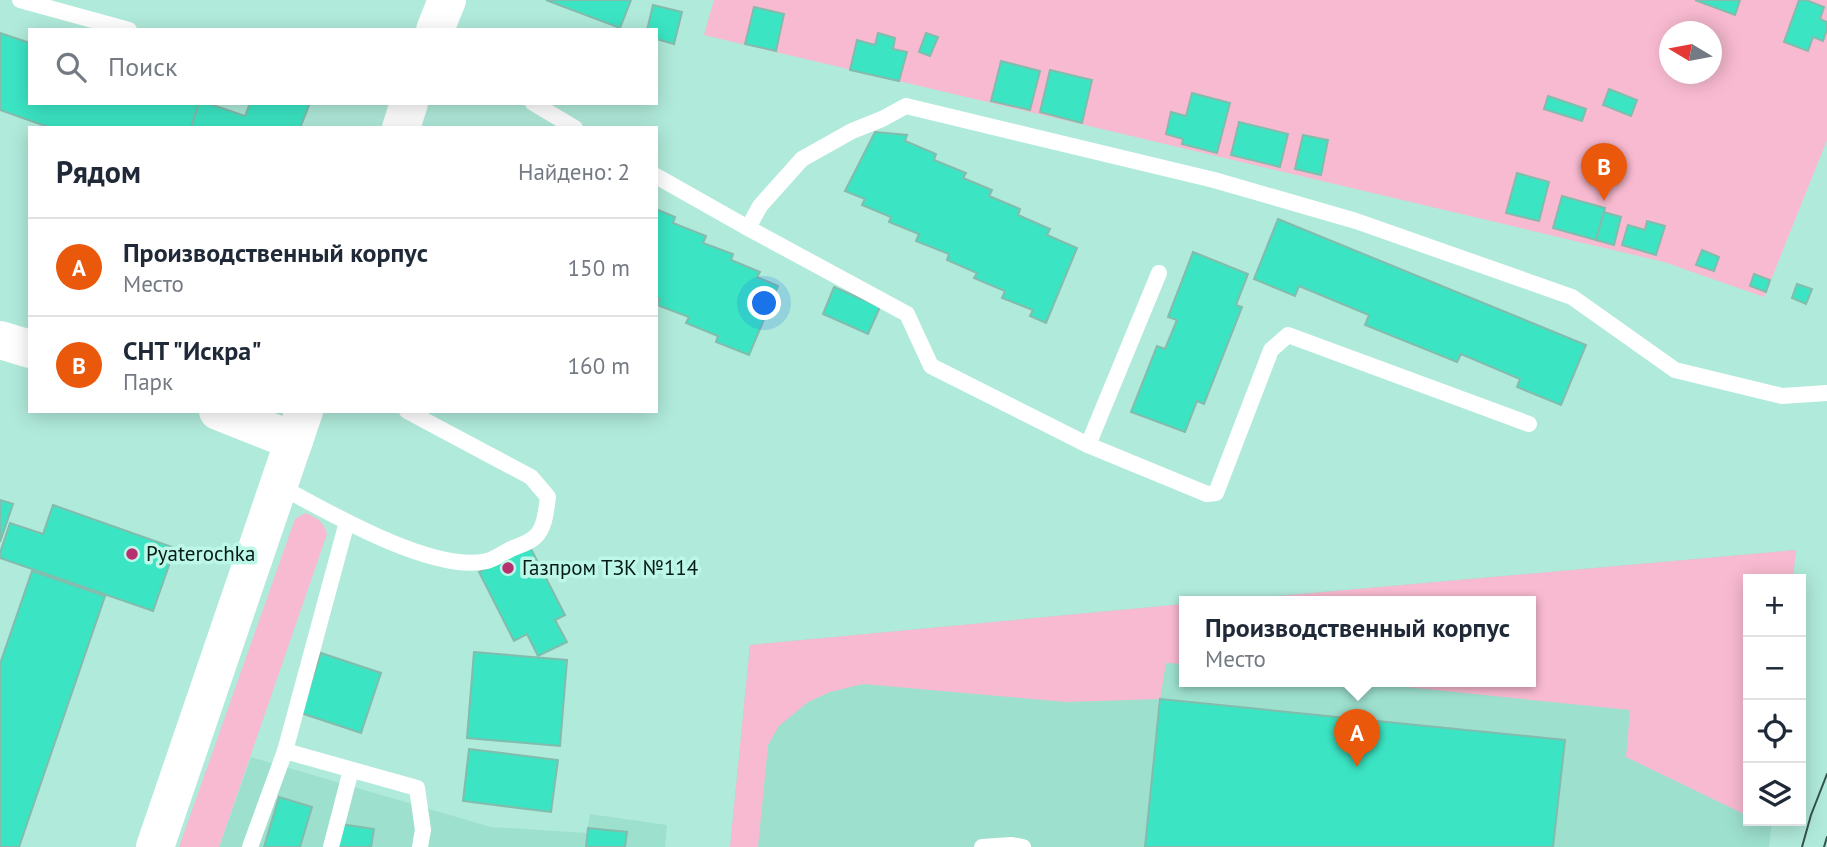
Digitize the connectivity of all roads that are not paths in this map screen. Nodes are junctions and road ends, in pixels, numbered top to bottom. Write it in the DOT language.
graph roads {
  1 [pos="20,0"];
  2 [pos="447,0"];
  3 [pos="122,28"];
  4 [pos="436,28"];
  5 [pos="409,105"];
  6 [pos="536,105"];
  7 [pos="402,126"];
  8 [pos="572,126"];
  9 [pos="658,177"];
  10 [pos="748,228"];
  11 [pos="1158,273"];
  12 [pos="0,340"];
  13 [pos="28,348"];
  14 [pos="1827,393"];
  15 [pos="229,413"];
  16 [pos="411,413"];
  17 [pos="1529,424"];
  18 [pos="299,426"];
  19 [pos="1088,445"];
  20 [pos="278,485"];
  21 [pos="347,522"];
  22 [pos="285,751"];
  23 [pos="351,770"];
  24 [pos="155,847"];
  25 [pos="250,847"];
  26 [pos="331,847"];
  27 [pos="420,847"];
  28 [pos="982,847"];
  29 [pos="1023,847"];
  1 -- 3 [label="lane"];
  2 -- 4 [label="main road"];
  5 -- 7 [label="main road"];
  6 -- 8 [label="lane"];
  9 -- 10 [label="lane"];
  10 -- 14 [label="lane"];
  10 -- 19 [label="lane"];
  11 -- 19 [label="lane"];
  12 -- 13 [label="main road"];
  15 -- 18 [label="main road"];
  16 -- 21 [label="lane"];
  17 -- 19 [label="lane"];
  18 -- 20 [label="main road"];
  20 -- 21 [label="lane"];
  20 -- 24 [label="main road"];
  21 -- 22 [label="lane"];
  22 -- 23 [label="lane"];
  22 -- 25 [label="lane"];
  23 -- 26 [label="lane"];
  23 -- 27 [label="lane"];
  28 -- 29 [label="lane"];
}
